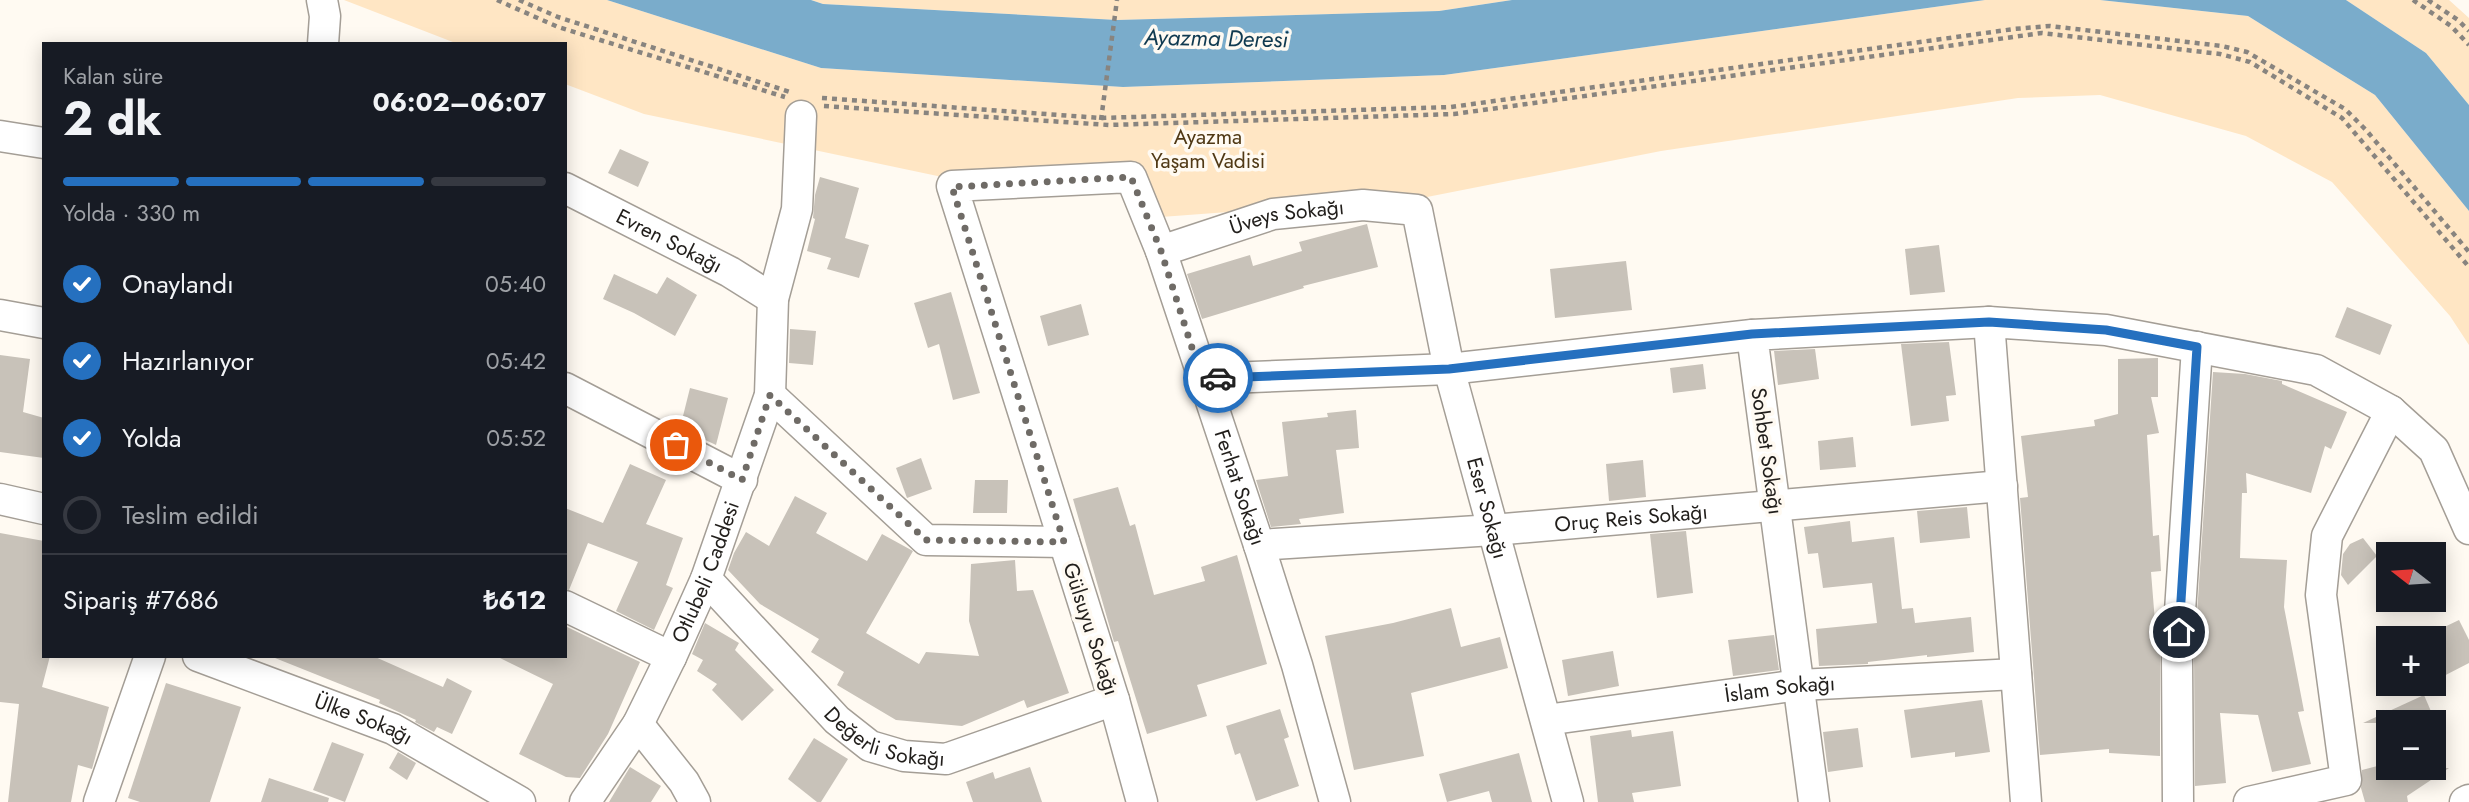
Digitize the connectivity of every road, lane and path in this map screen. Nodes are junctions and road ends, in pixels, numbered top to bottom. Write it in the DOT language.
graph roads {
  1 [pos="322,0"];
  2 [pos="497,0"];
  3 [pos="519,0"];
  4 [pos="1117,0"];
  5 [pos="2413,0"];
  6 [pos="2428,0"];
  7 [pos="2469,31"];
  8 [pos="323,42"];
  9 [pos="2469,45"];
  10 [pos="807,103"];
  11 [pos="1101,121"];
  12 [pos="0,136"];
  13 [pos="42,143"];
  14 [pos="1131,177"];
  15 [pos="567,189"];
  16 [pos="1418,210"];
  17 [pos="1161,251"];
  18 [pos="2469,251"];
  19 [pos="2469,267"];
  20 [pos="773,299"];
  21 [pos="0,316"];
  22 [pos="1989,322"];
  23 [pos="42,323"];
  24 [pos="1752,334"];
  25 [pos="2197,347"];
  26 [pos="1449,369"];
  27 [pos="1202,379"];
  28 [pos="567,389"];
  29 [pos="770,395"];
  30 [pos="2391,411"];
  31 [pos="742,480"];
  32 [pos="2002,486"];
  33 [pos="0,499"];
  34 [pos="1775,506"];
  35 [pos="42,509"];
  36 [pos="2469,529"];
  37 [pos="1493,530"];
  38 [pos="1064,542"];
  39 [pos="1259,545"];
  40 [pos="706,579"];
  41 [pos="567,608"];
  42 [pos="671,657"];
  43 [pos="149,658"];
  44 [pos="203,658"];
  45 [pos="2016,674"];
  46 [pos="1799,685"];
  47 [pos="1114,701"];
  48 [pos="1546,719"];
  49 [pos="638,724"];
  50 [pos="2348,791"];
  51 [pos="99,802"];
  52 [pos="520,802"];
  53 [pos="584,802"];
  54 [pos="695,802"];
  55 [pos="1142,802"];
  56 [pos="1335,802"];
  57 [pos="1568,802"];
  58 [pos="1814,802"];
  59 [pos="2026,802"];
  60 [pos="2178,802"];
  61 [pos="2249,802"];
  1 -- 8 [label="street"];
  2 -- 10 [label="path"];
  3 -- 10 [label="path"];
  4 -- 11 [label="path"];
  5 -- 9 [label="path"];
  6 -- 7 [label="path"];
  10 -- 11 [label="path"];
  10 -- 20 [label="street, Otlubeli Caddesi"];
  11 -- 18 [label="path"];
  11 -- 19 [label="path"];
  12 -- 13 [label="street"];
  14 -- 17 [label="street, Ferhat Sokağı"];
  14 -- 38 [label="street, Gülsuyu Sokağı"];
  15 -- 20 [label="street, Evren Sokağı"];
  16 -- 17 [label="street, Üveys Sokağı"];
  16 -- 26 [label="street, Eser Sokağı"];
  17 -- 27 [label="street, Ferhat Sokağı"];
  20 -- 29 [label="street, Otlubeli Caddesi"];
  21 -- 23 [label="street"];
  22 -- 24 [label="street"];
  22 -- 25 [label="street"];
  22 -- 32 [label="street"];
  24 -- 26 [label="street"];
  24 -- 34 [label="street, Sohbet Sokağı"];
  25 -- 30 [label="street"];
  25 -- 60 [label="street"];
  26 -- 27 [label="street"];
  26 -- 37 [label="street, Eser Sokağı"];
  27 -- 39 [label="street, Ferhat Sokağı"];
  28 -- 31 [label="street"];
  29 -- 31 [label="street, Otlubeli Caddesi"];
  29 -- 38 [label="street"];
  30 -- 36 [label="street"];
  30 -- 50 [label="street"];
  31 -- 40 [label="street, Otlubeli Caddesi"];
  32 -- 34 [label="street, Oruç Reis Sokağı"];
  32 -- 45 [label="street"];
  33 -- 35 [label="street"];
  34 -- 37 [label="street, Oruç Reis Sokağı"];
  34 -- 46 [label="street, Sohbet Sokağı"];
  37 -- 39 [label="street, Oruç Reis Sokağı"];
  37 -- 48 [label="street, Eser Sokağı"];
  38 -- 47 [label="street, Gülsuyu Sokağı"];
  39 -- 56 [label="street, Ferhat Sokağı"];
  40 -- 42 [label="street, Otlubeli Caddesi"];
  40 -- 47 [label="street, Değerli Sokağı"];
  41 -- 42 [label="street"];
  42 -- 49 [label="street, Otlubeli Caddesi"];
  43 -- 51 [label="street"];
  44 -- 52 [label="street, Ülke Sokağı"];
  45 -- 46 [label="street, İslam Sokağı"];
  45 -- 59 [label="street"];
  46 -- 48 [label="street, İslam Sokağı"];
  46 -- 58 [label="street, Sohbet Sokağı"];
  47 -- 55 [label="street, Gülsuyu Sokağı"];
  48 -- 57 [label="street, Eser Sokağı"];
  49 -- 53 [label="street, Otlubeli Caddesi"];
  49 -- 54 [label="street"];
  50 -- 61 [label="street"];
}
